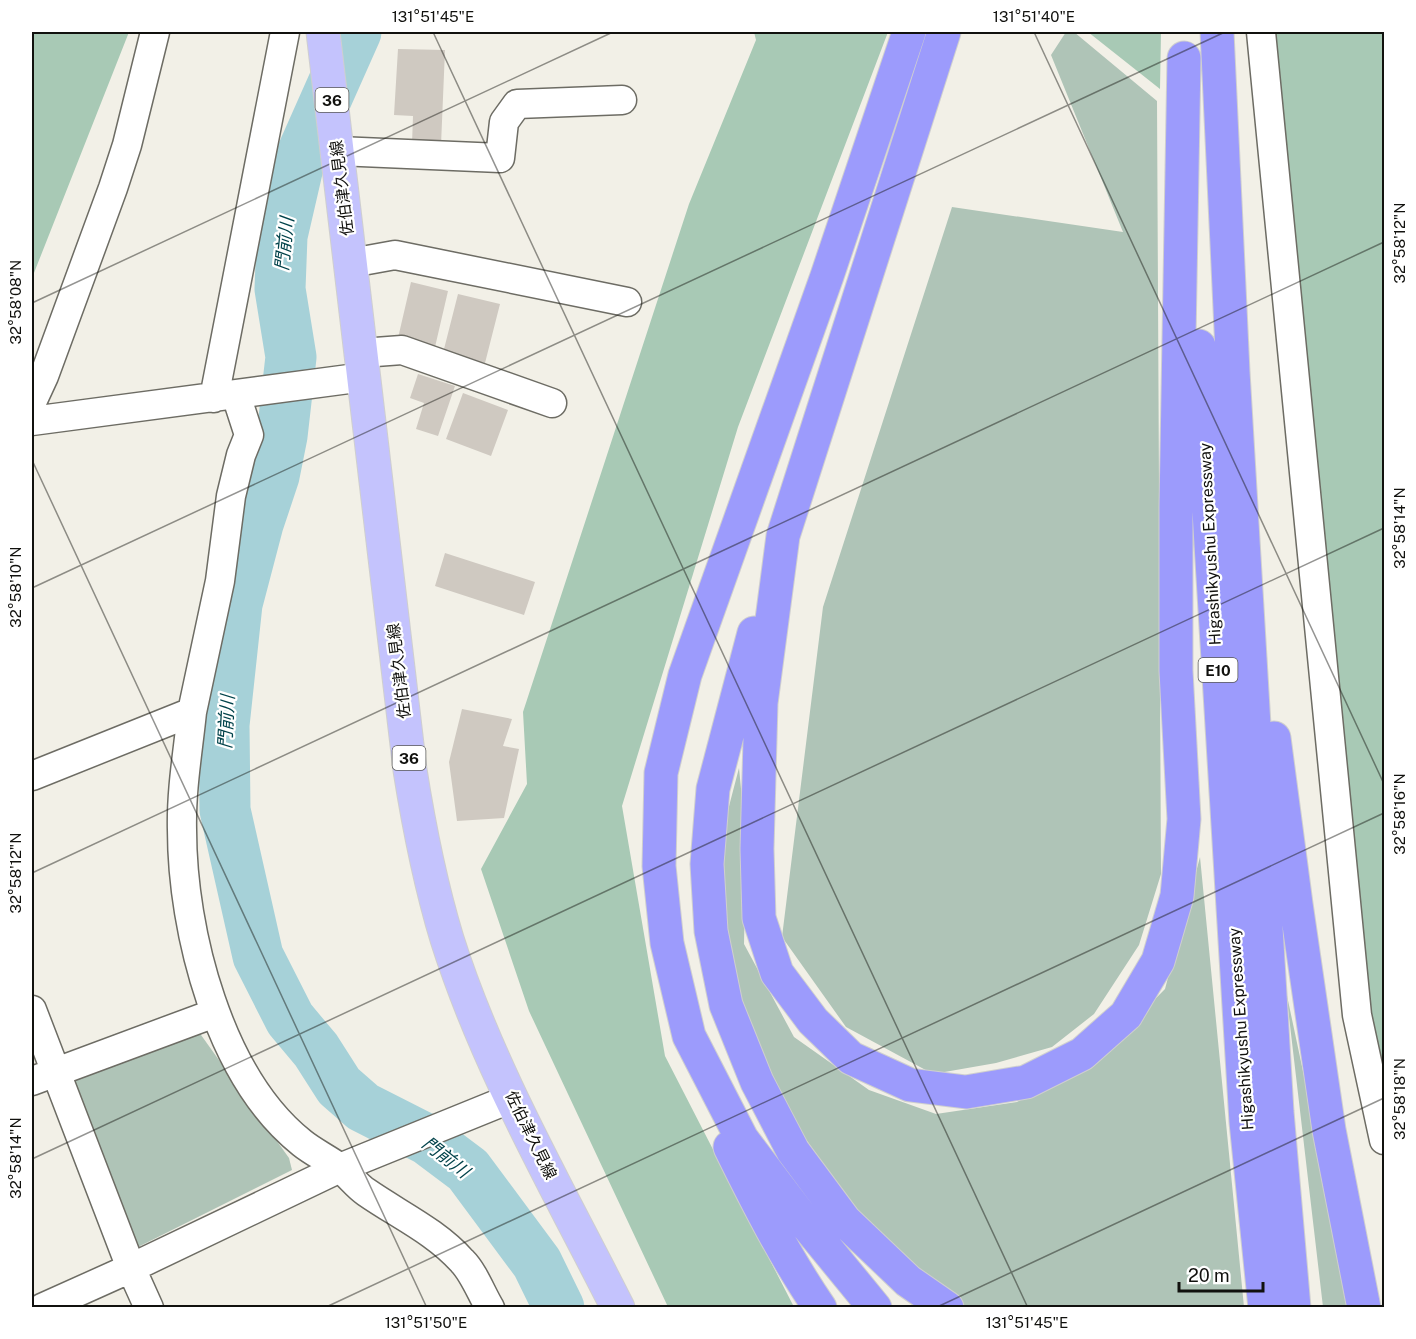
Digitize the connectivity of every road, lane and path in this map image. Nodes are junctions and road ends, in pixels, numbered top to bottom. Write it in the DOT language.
graph roads {
  1 [pos="155,32"];
  2 [pos="285,32"];
  3 [pos="323,32"];
  4 [pos="909,32"];
  5 [pos="944,32"];
  6 [pos="1217,32"];
  7 [pos="1261,32"];
  8 [pos="1184,45"];
  9 [pos="622,100"];
  10 [pos="339,160"];
  11 [pos="351,263"];
  12 [pos="627,302"];
  13 [pos="363,369"];
  14 [pos="1233,372"];
  15 [pos="232,396"];
  16 [pos="32,402"];
  17 [pos="552,403"];
  18 [pos="32,421"];
  19 [pos="783,536"];
  20 [pos="192,712"];
  21 [pos="32,776"];
  22 [pos="32,1010"];
  23 [pos="215,1013"];
  24 [pos="688,1036"];
  25 [pos="43,1076"];
  26 [pos="511,1099"];
  27 [pos="1384,1140"];
  28 [pos="341,1168"];
  29 [pos="131,1268"];
  30 [pos="42,1308"];
  31 [pos="149,1308"];
  32 [pos="490,1308"];
  33 [pos="618,1308"];
  34 [pos="820,1308"];
  35 [pos="875,1308"];
  36 [pos="947,1308"];
  37 [pos="1265,1308"];
  38 [pos="1294,1308"];
  39 [pos="1364,1308"];
  1 -- 16 [label="street"];
  2 -- 15 [label="street"];
  3 -- 10 [label="main road, 佐伯津久見線 / 36"];
  4 -- 24 [label="highway"];
  5 -- 19 [label="highway"];
  6 -- 14 [label="highway, Higashikyushu Expressway / E10"];
  7 -- 27 [label="street"];
  8 -- 19 [label="highway"];
  8 -- 37 [label="highway, Higashikyushu Expressway / E10"];
  9 -- 10 [label="street"];
  10 -- 11 [label="main road, 佐伯津久見線 / 36"];
  11 -- 12 [label="street"];
  11 -- 13 [label="main road, 佐伯津久見線 / 36"];
  13 -- 15 [label="street"];
  13 -- 17 [label="street"];
  13 -- 26 [label="main road, 佐伯津久見線 / 36"];
  14 -- 38 [label="highway, Higashikyushu Expressway / E10"];
  14 -- 39 [label="highway"];
  15 -- 18 [label="street"];
  15 -- 20 [label="street"];
  19 -- 36 [label="highway"];
  20 -- 21 [label="street"];
  20 -- 23 [label="street"];
  22 -- 25 [label="street"];
  23 -- 25 [label="street"];
  23 -- 28 [label="street"];
  24 -- 34 [label="highway"];
  24 -- 35 [label="highway"];
  25 -- 29 [label="street"];
  26 -- 28 [label="street"];
  26 -- 33 [label="main road, 佐伯津久見線 / 36"];
  28 -- 29 [label="street"];
  28 -- 32 [label="street"];
  29 -- 30 [label="street"];
  29 -- 31 [label="street"];
}
